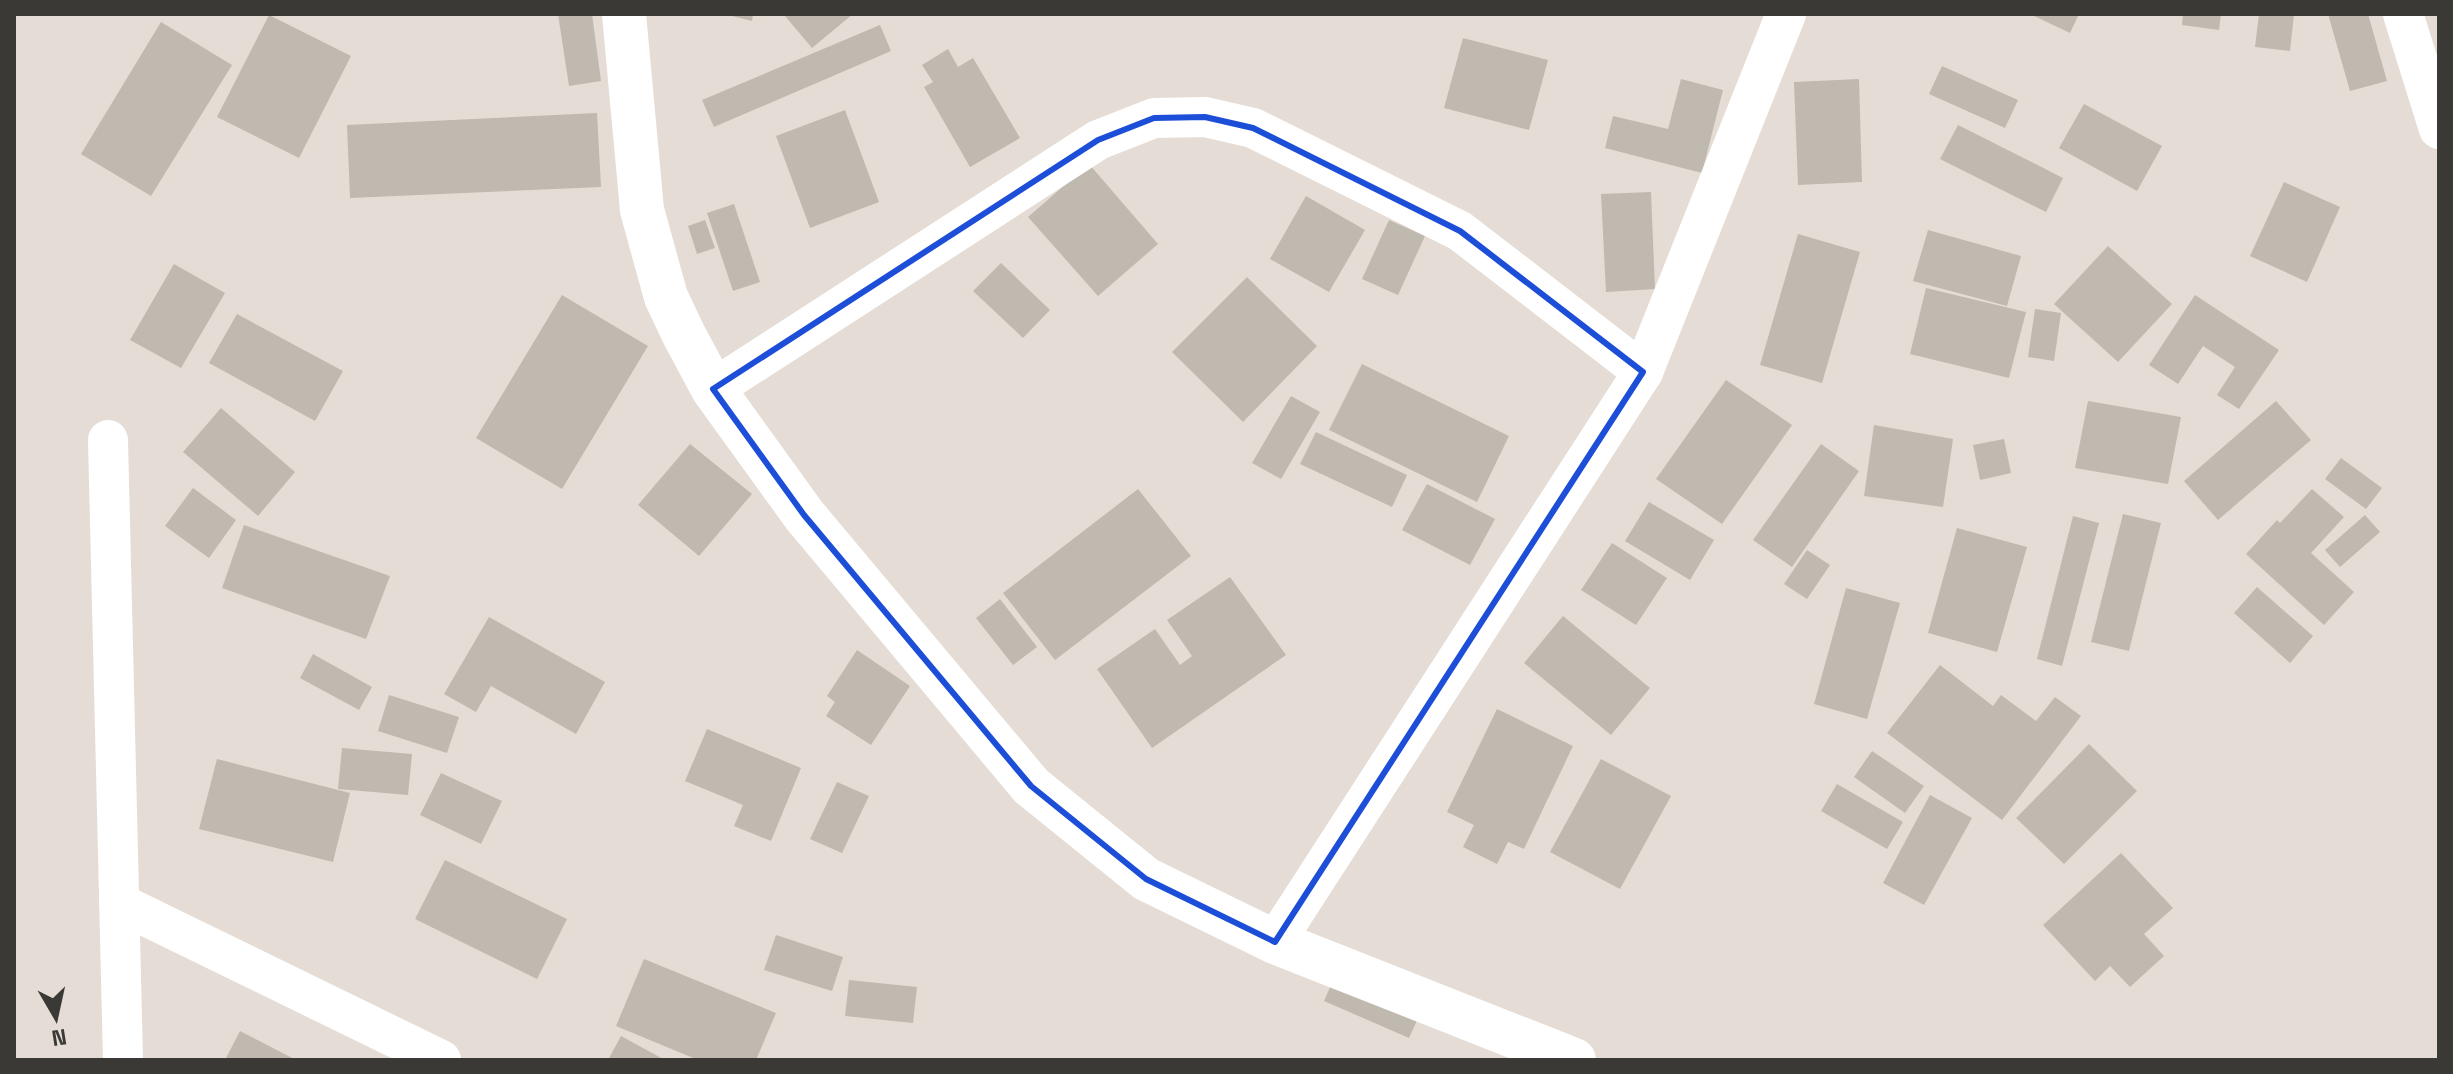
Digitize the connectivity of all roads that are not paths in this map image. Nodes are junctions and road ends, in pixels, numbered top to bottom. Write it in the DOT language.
graph roads {
  1 [pos="624,14"];
  2 [pos="1786,14"];
  3 [pos="2403,14"];
  4 [pos="2439,129"];
  5 [pos="1643,372"];
  6 [pos="713,389"];
  7 [pos="108,440"];
  8 [pos="119,903"];
  9 [pos="1275,942"];
  10 [pos="123,1060"];
  11 [pos="441,1060"];
  12 [pos="1574,1060"];
  1 -- 6 [label="street"];
  2 -- 5 [label="street"];
  3 -- 4 [label="street"];
  5 -- 6 [label="street"];
  5 -- 9 [label="street"];
  6 -- 9 [label="street"];
  7 -- 8 [label="street"];
  8 -- 10 [label="street"];
  8 -- 11 [label="street"];
  9 -- 12 [label="street"];
}
